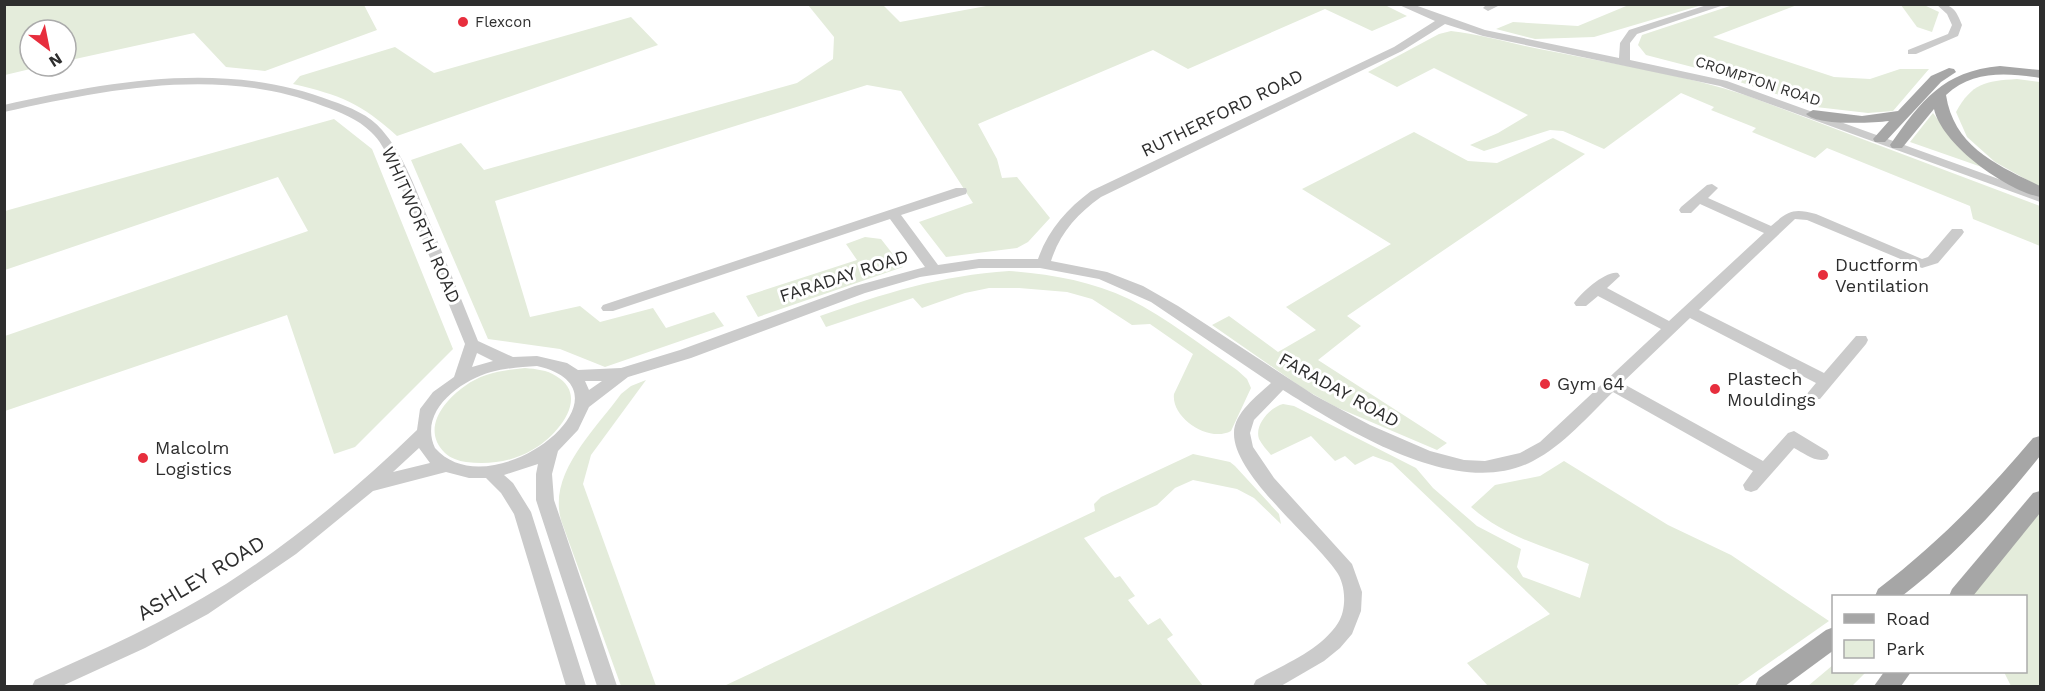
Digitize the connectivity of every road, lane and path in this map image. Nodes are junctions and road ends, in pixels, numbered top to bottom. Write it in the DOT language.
graph roads {
  1 [pos="1402,4"];
  2 [pos="1722,4"];
  3 [pos="1941,4"];
  4 [pos="1443,21"];
  5 [pos="1912,52"];
  6 [pos="1624,61"];
  7 [pos="2040,65"];
  8 [pos="2040,74"];
  9 [pos="1939,94"];
  10 [pos="4,109"];
  11 [pos="1813,114"];
  12 [pos="1902,115"];
  13 [pos="1880,139"];
  14 [pos="1898,146"];
  15 [pos="1712,188"];
  16 [pos="961,191"];
  17 [pos="2040,192"];
  18 [pos="2040,198"];
  19 [pos="1699,199"];
  20 [pos="1686,210"];
  21 [pos="893,214"];
  22 [pos="1772,232"];
  23 [pos="1957,232"];
  24 [pos="1043,264"];
  25 [pos="933,269"];
  26 [pos="1613,276"];
  27 [pos="1597,290"];
  28 [pos="1581,303"];
  29 [pos="608,308"];
  30 [pos="1688,311"];
  31 [pos="1670,328"];
  32 [pos="1861,340"];
  33 [pos="472,344"];
  34 [pos="509,362"];
  35 [pos="624,372"];
  36 [pos="574,376"];
  37 [pos="461,379"];
  38 [pos="1826,381"];
  39 [pos="1281,383"];
  40 [pos="1611,384"];
  41 [pos="1814,395"];
  42 [pos="582,404"];
  43 [pos="425,432"];
  44 [pos="2040,443"];
  45 [pos="550,449"];
  46 [pos="1821,454"];
  47 [pos="447,465"];
  48 [pos="1765,470"];
  49 [pos="490,472"];
  50 [pos="370,485"];
  51 [pos="1751,485"];
  52 [pos="2040,499"];
  53 [pos="1889,595"];
  54 [pos="1962,595"];
  55 [pos="1832,638"];
  56 [pos="1898,673"];
  57 [pos="42,687"];
  58 [pos="576,687"];
  59 [pos="607,687"];
  60 [pos="1263,687"];
  61 [pos="1767,687"];
  62 [pos="1886,687"];
  1 -- 4 [label="street, CROMPTON ROAD"];
  2 -- 6 [label="street"];
  3 -- 5 [label="street"];
  4 -- 6 [label="street, CROMPTON ROAD"];
  4 -- 24 [label="street, RUTHERFORD ROAD"];
  6 -- 11 [label="street, CROMPTON ROAD"];
  7 -- 12 [label="main road"];
  8 -- 9 [label="main road"];
  9 -- 14 [label="main road"];
  9 -- 17 [label="main road"];
  10 -- 33 [label="street, WHITWORTH ROAD"];
  11 -- 12 [label="main road"];
  11 -- 13 [label="street, CROMPTON ROAD"];
  12 -- 13 [label="main road"];
  13 -- 14 [label="street, CROMPTON ROAD"];
  14 -- 18 [label="street, CROMPTON ROAD"];
  15 -- 19 [label="street"];
  16 -- 21 [label="street"];
  19 -- 20 [label="street"];
  19 -- 22 [label="street"];
  21 -- 25 [label="street"];
  21 -- 29 [label="street"];
  22 -- 23 [label="street, FARADAY ROAD"];
  22 -- 30 [label="street, FARADAY ROAD"];
  24 -- 25 [label="street, FARADAY ROAD"];
  24 -- 39 [label="street, FARADAY ROAD"];
  25 -- 35 [label="street, FARADAY ROAD"];
  26 -- 27 [label="street"];
  27 -- 28 [label="street"];
  27 -- 31 [label="street"];
  30 -- 31 [label="street, FARADAY ROAD"];
  30 -- 38 [label="street"];
  31 -- 40 [label="street, FARADAY ROAD"];
  32 -- 38 [label="street"];
  33 -- 34 [label="street"];
  33 -- 37 [label="street"];
  34 -- 36 [label="street"];
  34 -- 37 [label="street"];
  35 -- 36 [label="street, FARADAY ROAD"];
  35 -- 42 [label="street, FARADAY ROAD"];
  36 -- 42 [label="street"];
  37 -- 43 [label="street"];
  38 -- 41 [label="street"];
  39 -- 40 [label="street, FARADAY ROAD"];
  39 -- 60 [label="street"];
  40 -- 48 [label="street"];
  42 -- 45 [label="street"];
  43 -- 47 [label="street"];
  43 -- 50 [label="street, ASHLEY ROAD"];
  44 -- 53 [label="main road"];
  45 -- 49 [label="street"];
  45 -- 59 [label="street"];
  46 -- 48 [label="street"];
  47 -- 49 [label="street"];
  47 -- 50 [label="street, ASHLEY ROAD"];
  48 -- 51 [label="street"];
  49 -- 58 [label="street"];
  50 -- 57 [label="street, ASHLEY ROAD"];
  52 -- 54 [label="main road"];
  55 -- 61 [label="main road"];
  56 -- 62 [label="main road"];
}
